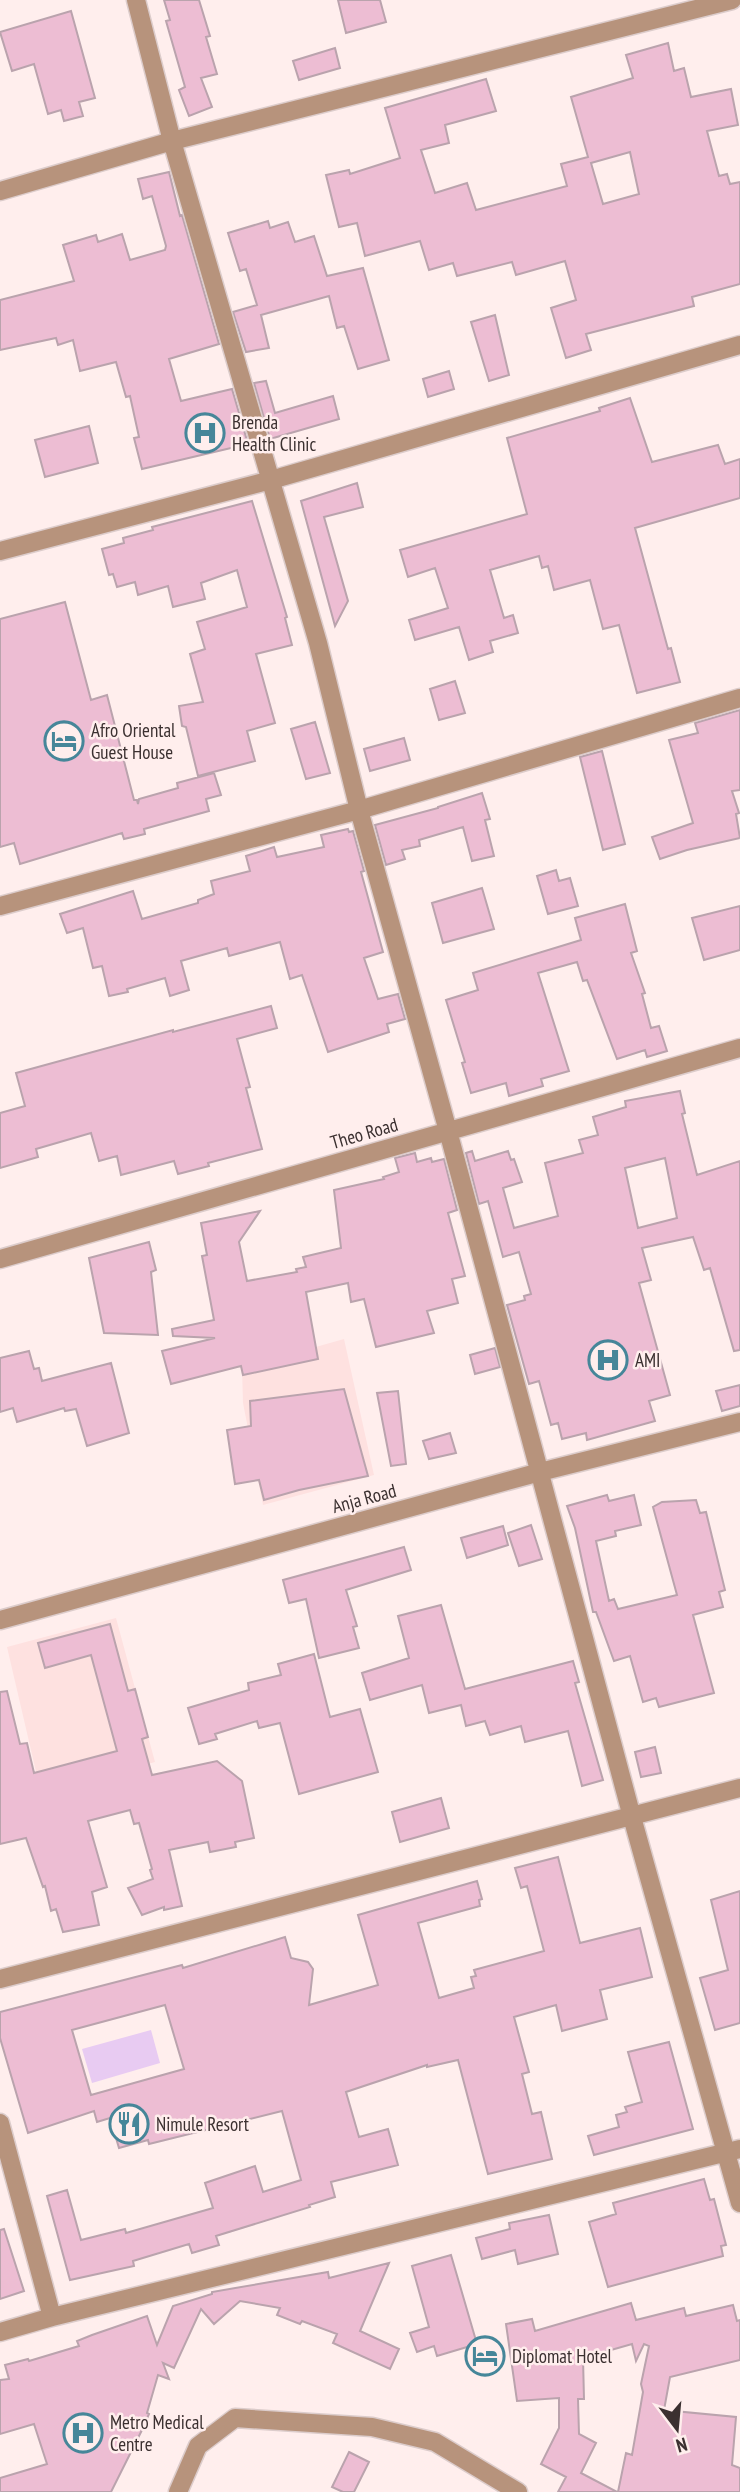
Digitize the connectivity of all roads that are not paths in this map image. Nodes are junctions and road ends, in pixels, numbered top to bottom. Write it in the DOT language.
graph roads {
  1 [pos="136,0"];
  2 [pos="732,0"];
  3 [pos="172,141"];
  4 [pos="0,191"];
  5 [pos="740,345"];
  6 [pos="271,480"];
  7 [pos="0,551"];
  8 [pos="740,698"];
  9 [pos="359,810"];
  10 [pos="0,906"];
  11 [pos="740,1048"];
  12 [pos="448,1131"];
  13 [pos="0,1259"];
  14 [pos="740,1422"];
  15 [pos="540,1472"];
  16 [pos="0,1620"];
  17 [pos="740,1788"];
  18 [pos="632,1817"];
  19 [pos="0,1979"];
  20 [pos="0,2123"];
  21 [pos="734,2150"];
  22 [pos="740,2203"];
  23 [pos="52,2317"];
  24 [pos="0,2332"];
  25 [pos="178,2492"];
  26 [pos="518,2492"];
  1 -- 3 [label="street"];
  2 -- 3 [label="street"];
  3 -- 4 [label="street"];
  3 -- 6 [label="street"];
  5 -- 6 [label="street"];
  6 -- 7 [label="street"];
  6 -- 9 [label="street"];
  8 -- 9 [label="street"];
  9 -- 10 [label="street"];
  9 -- 12 [label="street"];
  11 -- 12 [label="street, Theo Road"];
  12 -- 13 [label="street, Theo Road"];
  12 -- 15 [label="street"];
  14 -- 15 [label="street, Anja Road"];
  15 -- 16 [label="street, Anja Road"];
  15 -- 18 [label="street"];
  17 -- 18 [label="street"];
  18 -- 19 [label="street"];
  18 -- 21 [label="street"];
  20 -- 23 [label="street"];
  21 -- 22 [label="street"];
  21 -- 23 [label="street"];
  23 -- 24 [label="street"];
  25 -- 26 [label="street"];
}
